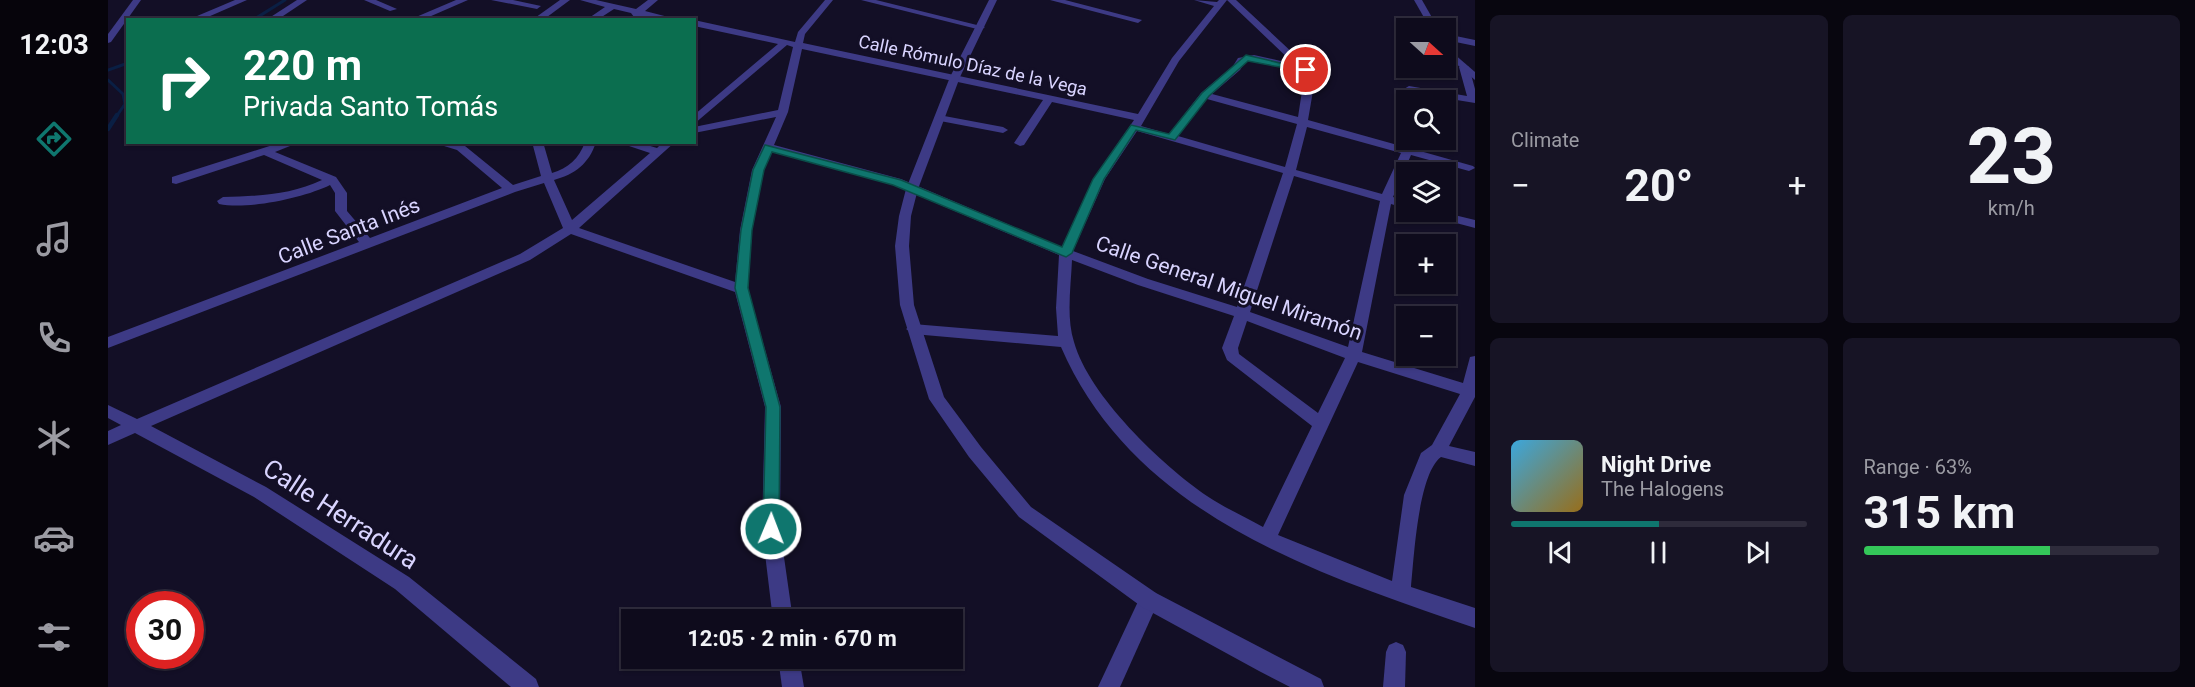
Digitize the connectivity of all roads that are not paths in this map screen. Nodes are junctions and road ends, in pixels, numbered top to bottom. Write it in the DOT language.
graph roads {
  1 [pos="137,0"];
  2 [pos="243,0"];
  3 [pos="303,0"];
  4 [pos="370,0"];
  5 [pos="464,0"];
  6 [pos="495,0"];
  7 [pos="566,0"];
  8 [pos="584,0"];
  9 [pos="654,0"];
  10 [pos="828,0"];
  11 [pos="865,0"];
  12 [pos="993,0"];
  13 [pos="1054,0"];
  14 [pos="1198,0"];
  15 [pos="1418,0"];
  16 [pos="1224,2"];
  17 [pos="1078,3"];
  18 [pos="537,6"];
  19 [pos="613,6"];
  20 [pos="200,9"];
  21 [pos="393,9"];
  22 [pos="638,12"];
  23 [pos="424,15"];
  24 [pos="195,18"];
  25 [pos="197,18"];
  26 [pos="273,18"];
  27 [pos="417,18"];
  28 [pos="437,18"];
  29 [pos="539,18"];
  30 [pos="593,18"];
  31 [pos="629,18"];
  32 [pos="666,18"];
  33 [pos="1428,18"];
  34 [pos="1138,20"];
  35 [pos="696,23"];
  36 [pos="981,27"];
  37 [pos="1456,39"];
  38 [pos="108,40"];
  39 [pos="1475,43"];
  40 [pos="792,44"];
  41 [pos="1456,59"];
  42 [pos="1464,67"];
  43 [pos="1306,70"];
  44 [pos="955,77"];
  45 [pos="1475,77"];
  46 [pos="1205,94"];
  47 [pos="1050,98"];
  48 [pos="1456,99"];
  49 [pos="783,112"];
  50 [pos="939,118"];
  51 [pos="696,119"];
  52 [pos="1137,122"];
  53 [pos="1302,122"];
  54 [pos="723,124"];
  55 [pos="696,130"];
  56 [pos="1003,130"];
  57 [pos="1171,138"];
  58 [pos="1020,143"];
  59 [pos="1396,143"];
  60 [pos="289,144"];
  61 [pos="538,144"];
  62 [pos="590,144"];
  63 [pos="629,144"];
  64 [pos="668,144"];
  65 [pos="463,145"];
  66 [pos="769,147"];
  67 [pos="1405,150"];
  68 [pos="1420,150"];
  69 [pos="266,152"];
  70 [pos="659,152"];
  71 [pos="1469,168"];
  72 [pos="1290,172"];
  73 [pos="547,177"];
  74 [pos="176,180"];
  75 [pos="332,180"];
  76 [pos="511,189"];
  77 [pos="912,189"];
  78 [pos="1386,200"];
  79 [pos="223,201"];
  80 [pos="1396,202"];
  81 [pos="1456,219"];
  82 [pos="1475,224"];
  83 [pos="570,229"];
  84 [pos="368,245"];
  85 [pos="1066,253"];
  86 [pos="741,288"];
  87 [pos="1242,314"];
  88 [pos="913,330"];
  89 [pos="1066,342"];
  90 [pos="108,343"];
  91 [pos="1354,355"];
  92 [pos="1475,361"];
  93 [pos="1470,391"];
  94 [pos="108,411"];
  95 [pos="1321,424"];
  96 [pos="136,426"];
  97 [pos="108,438"];
  98 [pos="1438,450"];
  99 [pos="1475,459"];
  100 [pos="1267,539"];
  101 [pos="1400,593"];
  102 [pos="1149,600"];
  103 [pos="782,609"];
  104 [pos="1475,618"];
  105 [pos="1396,652"];
  106 [pos="790,669"];
  107 [pos="528,687"];
  108 [pos="793,687"];
  109 [pos="1109,687"];
  110 [pos="1313,687"];
  111 [pos="1394,687"];
  1 -- 38 [label="street"];
  2 -- 25 [label="street"];
  3 -- 26 [label="street"];
  4 -- 21 [label="street"];
  5 -- 23 [label="street"];
  6 -- 18 [label="street"];
  7 -- 29 [label="street"];
  8 -- 19 [label="street"];
  9 -- 22 [label="street"];
  10 -- 40 [label="street"];
  11 -- 36 [label="street"];
  12 -- 36 [label="street"];
  13 -- 17 [label="street"];
  14 -- 16 [label="street"];
  15 -- 33 [label="street"];
  16 -- 43 [label="street"];
  16 -- 52 [label="street"];
  17 -- 34 [label="street"];
  19 -- 22 [label="street"];
  19 -- 30 [label="street"];
  20 -- 24 [label="street"];
  22 -- 31 [label="street"];
  22 -- 32 [label="street"];
  23 -- 27 [label="street"];
  23 -- 28 [label="street"];
  35 -- 40 [label="street, Calle Rómulo Díaz de la Vega"];
  36 -- 44 [label="street"];
  37 -- 39 [label="street"];
  40 -- 44 [label="street, Calle Rómulo Díaz de la Vega"];
  40 -- 49 [label="street"];
  40 -- 51 [label="street"];
  41 -- 42 [label="street"];
  42 -- 45 [label="street"];
  42 -- 48 [label="street"];
  43 -- 46 [label="street"];
  43 -- 53 [label="street"];
  44 -- 47 [label="street, Calle Rómulo Díaz de la Vega"];
  44 -- 50 [label="street"];
  46 -- 53 [label="street"];
  46 -- 57 [label="street"];
  47 -- 52 [label="street, Calle Rómulo Díaz de la Vega"];
  47 -- 58 [label="street"];
  49 -- 54 [label="street"];
  49 -- 66 [label="street"];
  50 -- 56 [label="street"];
  50 -- 77 [label="street"];
  51 -- 54 [label="street"];
  52 -- 57 [label="street, Calle Rómulo Díaz de la Vega"];
  52 -- 85 [label="street"];
  53 -- 59 [label="street"];
  53 -- 72 [label="street"];
  54 -- 55 [label="street"];
  57 -- 72 [label="street, Calle Rómulo Díaz de la Vega"];
  60 -- 69 [label="street"];
  61 -- 73 [label="street"];
  62 -- 73 [label="street, Calle Santa Inés"];
  63 -- 70 [label="street"];
  64 -- 70 [label="street"];
  65 -- 76 [label="street"];
  66 -- 77 [label="street, Calle General Miguel Miramón"];
  66 -- 86 [label="street"];
  67 -- 78 [label="street"];
  68 -- 71 [label="street"];
  69 -- 74 [label="street"];
  69 -- 75 [label="street"];
  70 -- 83 [label="street"];
  72 -- 78 [label="street, Calle Rómulo Díaz de la Vega"];
  72 -- 87 [label="street"];
  73 -- 76 [label="street, Calle Santa Inés"];
  73 -- 83 [label="street"];
  75 -- 79 [label="street"];
  75 -- 84 [label="street"];
  76 -- 84 [label="street, Calle Santa Inés"];
  77 -- 85 [label="street, Calle General Miguel Miramón"];
  77 -- 88 [label="street"];
  78 -- 80 [label="street, Calle Rómulo Díaz de la Vega"];
  78 -- 91 [label="street"];
  81 -- 82 [label="street"];
  83 -- 86 [label="street"];
  83 -- 96 [label="street"];
  84 -- 90 [label="street, Calle Santa Inés"];
  85 -- 87 [label="street, Calle General Miguel Miramón"];
  85 -- 89 [label="street"];
  86 -- 103 [label="street"];
  87 -- 91 [label="street, Calle General Miguel Miramón"];
  87 -- 95 [label="street"];
  88 -- 89 [label="street"];
  88 -- 102 [label="street"];
  89 -- 100 [label="street"];
  91 -- 93 [label="street, Calle General Miguel Miramón"];
  91 -- 95 [label="street"];
  92 -- 93 [label="street"];
  93 -- 98 [label="street"];
  94 -- 96 [label="street, Calle Herradura"];
  95 -- 100 [label="street"];
  96 -- 97 [label="street"];
  96 -- 107 [label="street, Calle Herradura"];
  98 -- 99 [label="street"];
  98 -- 101 [label="street"];
  100 -- 101 [label="street"];
  101 -- 104 [label="street"];
  102 -- 109 [label="street"];
  102 -- 110 [label="street"];
  105 -- 111 [label="street"];
  106 -- 108 [label="street"];
}
